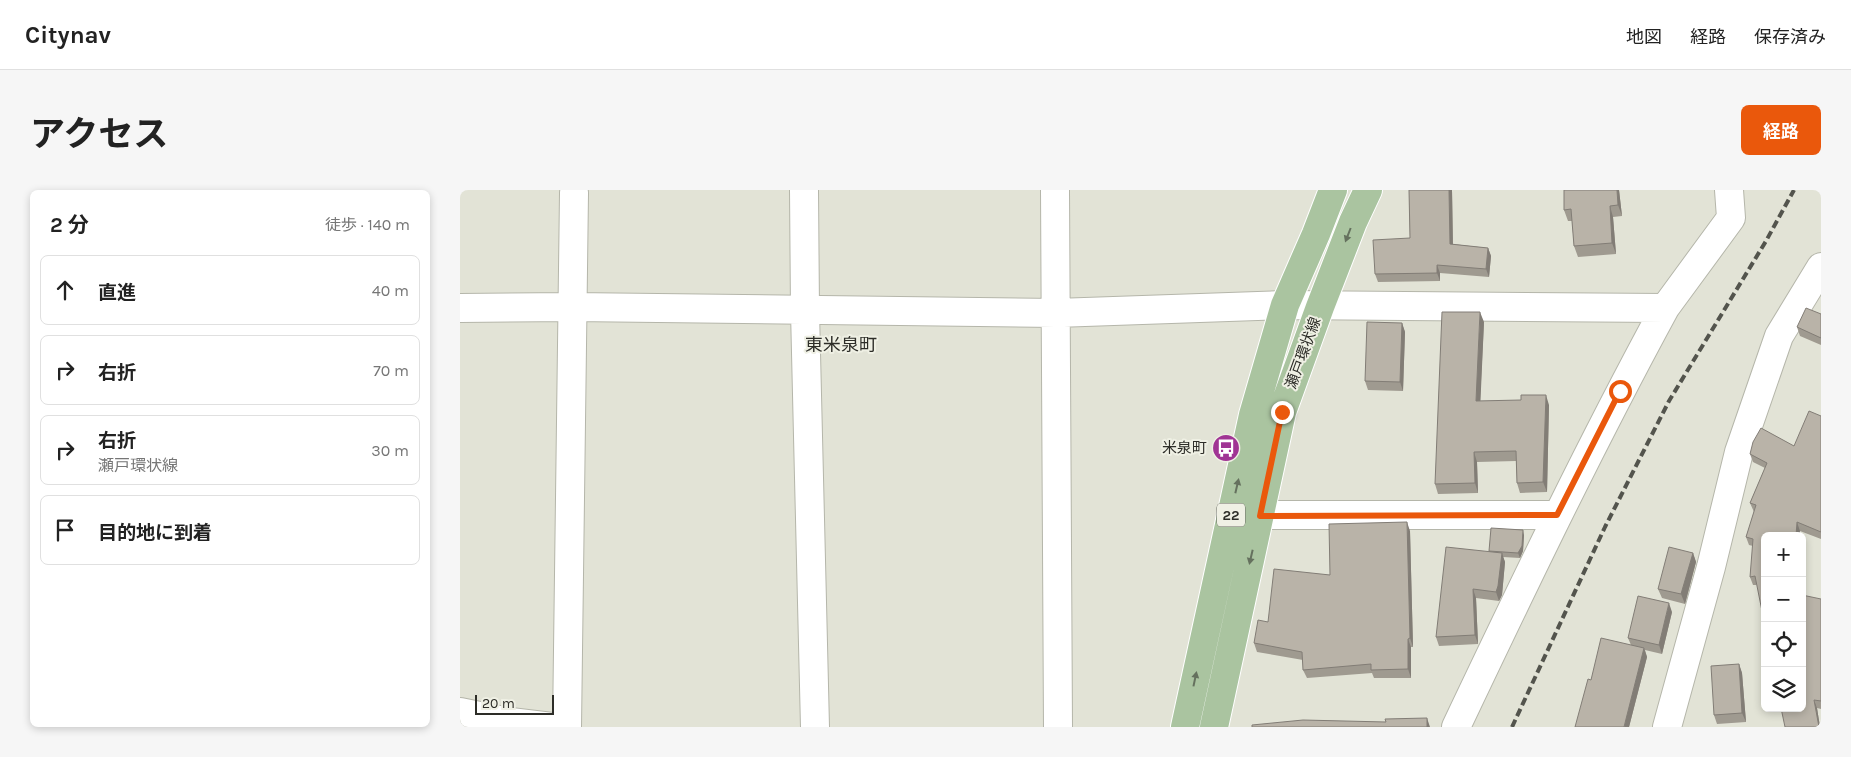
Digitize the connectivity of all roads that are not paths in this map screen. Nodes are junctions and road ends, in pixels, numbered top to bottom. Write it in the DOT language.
graph roads {
  1 [pos="804,190"];
  2 [pos="1055,190"];
  3 [pos="1333,190"];
  4 [pos="1368,190"];
  5 [pos="1729,190"];
  6 [pos="574,193"];
  7 [pos="1821,267"];
  8 [pos="1285,305"];
  9 [pos="573,307"];
  10 [pos="1320,307"];
  11 [pos="460,308"];
  12 [pos="1665,308"];
  13 [pos="804,311"];
  14 [pos="1056,313"];
  15 [pos="1557,515"];
  16 [pos="1260,516"];
  17 [pos="460,712"];
  18 [pos="552,727"];
  19 [pos="567,727"];
  20 [pos="815,727"];
  21 [pos="1058,727"];
  22 [pos="1185,727"];
  23 [pos="1214,727"];
  24 [pos="1456,727"];
  25 [pos="1667,727"];
  1 -- 13 [label="street"];
  2 -- 14 [label="street"];
  3 -- 8 [label="main road, 瀬戸環状線 / 22"];
  4 -- 10 [label="main road, 瀬戸環状線 / 22, one-way"];
  5 -- 12 [label="street"];
  6 -- 9 [label="street"];
  7 -- 25 [label="street"];
  8 -- 10 [label="street"];
  8 -- 14 [label="street"];
  22 -- 8 [label="main road, 瀬戸環状線 / 22, one-way"];
  9 -- 11 [label="street"];
  9 -- 13 [label="street"];
  9 -- 19 [label="street"];
  10 -- 12 [label="street"];
  10 -- 16 [label="main road, 瀬戸環状線 / 22"];
  12 -- 15 [label="street"];
  13 -- 14 [label="street"];
  13 -- 20 [label="street"];
  14 -- 21 [label="street"];
  15 -- 16 [label="street"];
  15 -- 24 [label="street"];
  16 -- 23 [label="main road, 瀬戸環状線 / 22, one-way"];
  17 -- 18 [label="street"];
}
